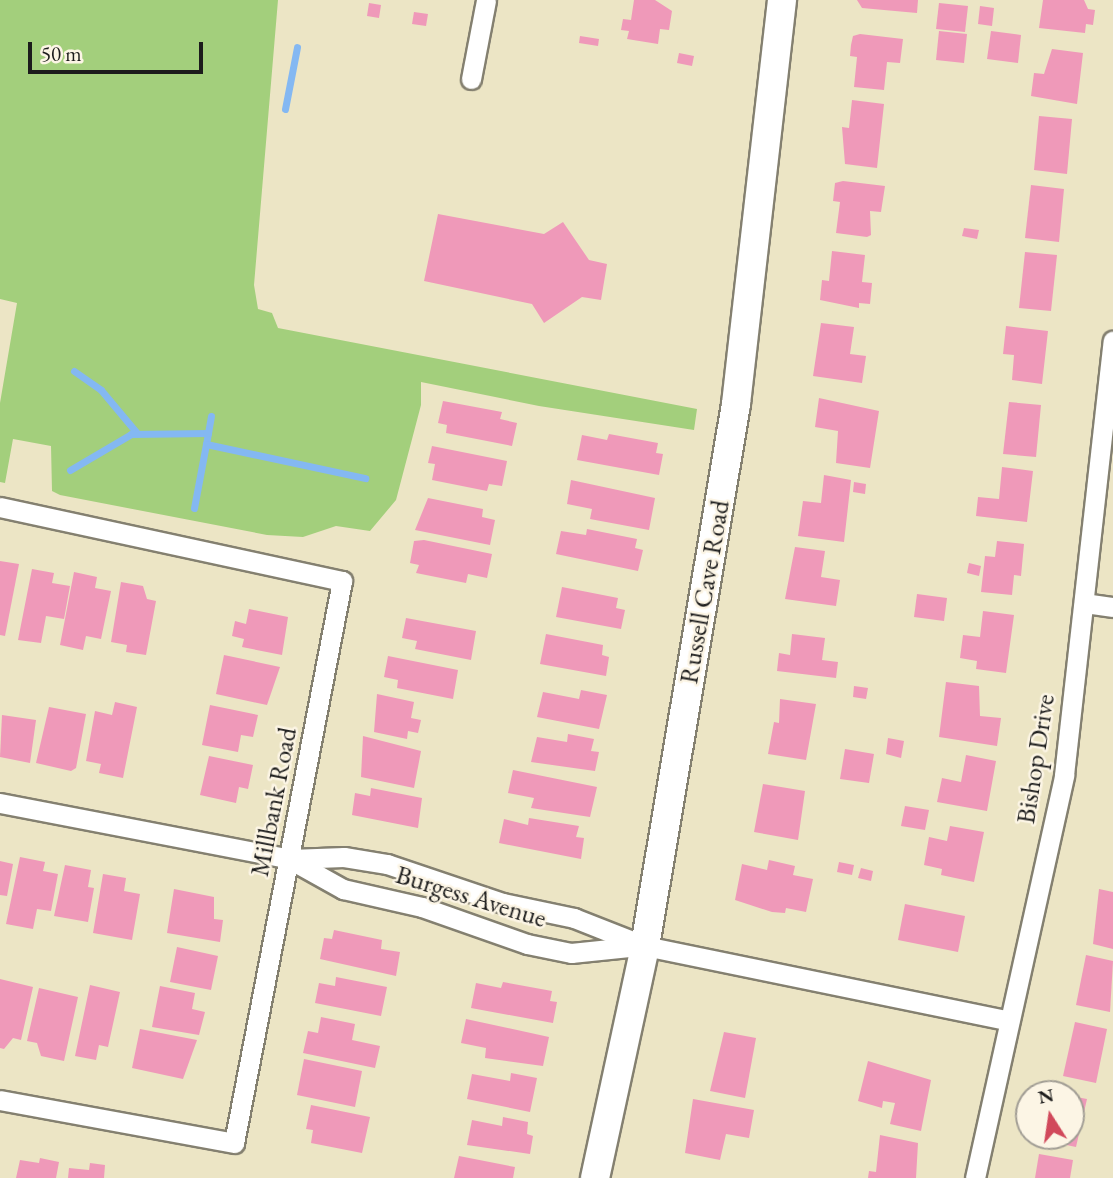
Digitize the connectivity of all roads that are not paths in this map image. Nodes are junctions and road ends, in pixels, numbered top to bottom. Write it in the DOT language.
graph roads {
  1 [pos="486,0"];
  2 [pos="782,0"];
  3 [pos="471,79"];
  4 [pos="1113,341"];
  5 [pos="0,507"];
  6 [pos="1084,603"];
  7 [pos="1113,607"];
  8 [pos="0,803"];
  9 [pos="290,859"];
  10 [pos="645,946"];
  11 [pos="1009,1021"];
  12 [pos="0,1100"];
  13 [pos="595,1178"];
  14 [pos="975,1178"];
  1 -- 3 [label="street"];
  2 -- 10 [label="main road, Russell Cave Road"];
  4 -- 6 [label="street, Bishop Drive"];
  5 -- 9 [label="street, Millbank Road"];
  6 -- 7 [label="street"];
  6 -- 11 [label="street, Bishop Drive"];
  8 -- 9 [label="street, Burgess Avenue"];
  9 -- 10 [label="street, Burgess Avenue"];
  9 -- 10 [label="street, Burgess Avenue"];
  9 -- 12 [label="street, Millbank Road"];
  10 -- 11 [label="street, Burgess Avenue"];
  10 -- 13 [label="main road, Russell Cave Road"];
  11 -- 14 [label="street, Bishop Drive"];
}
